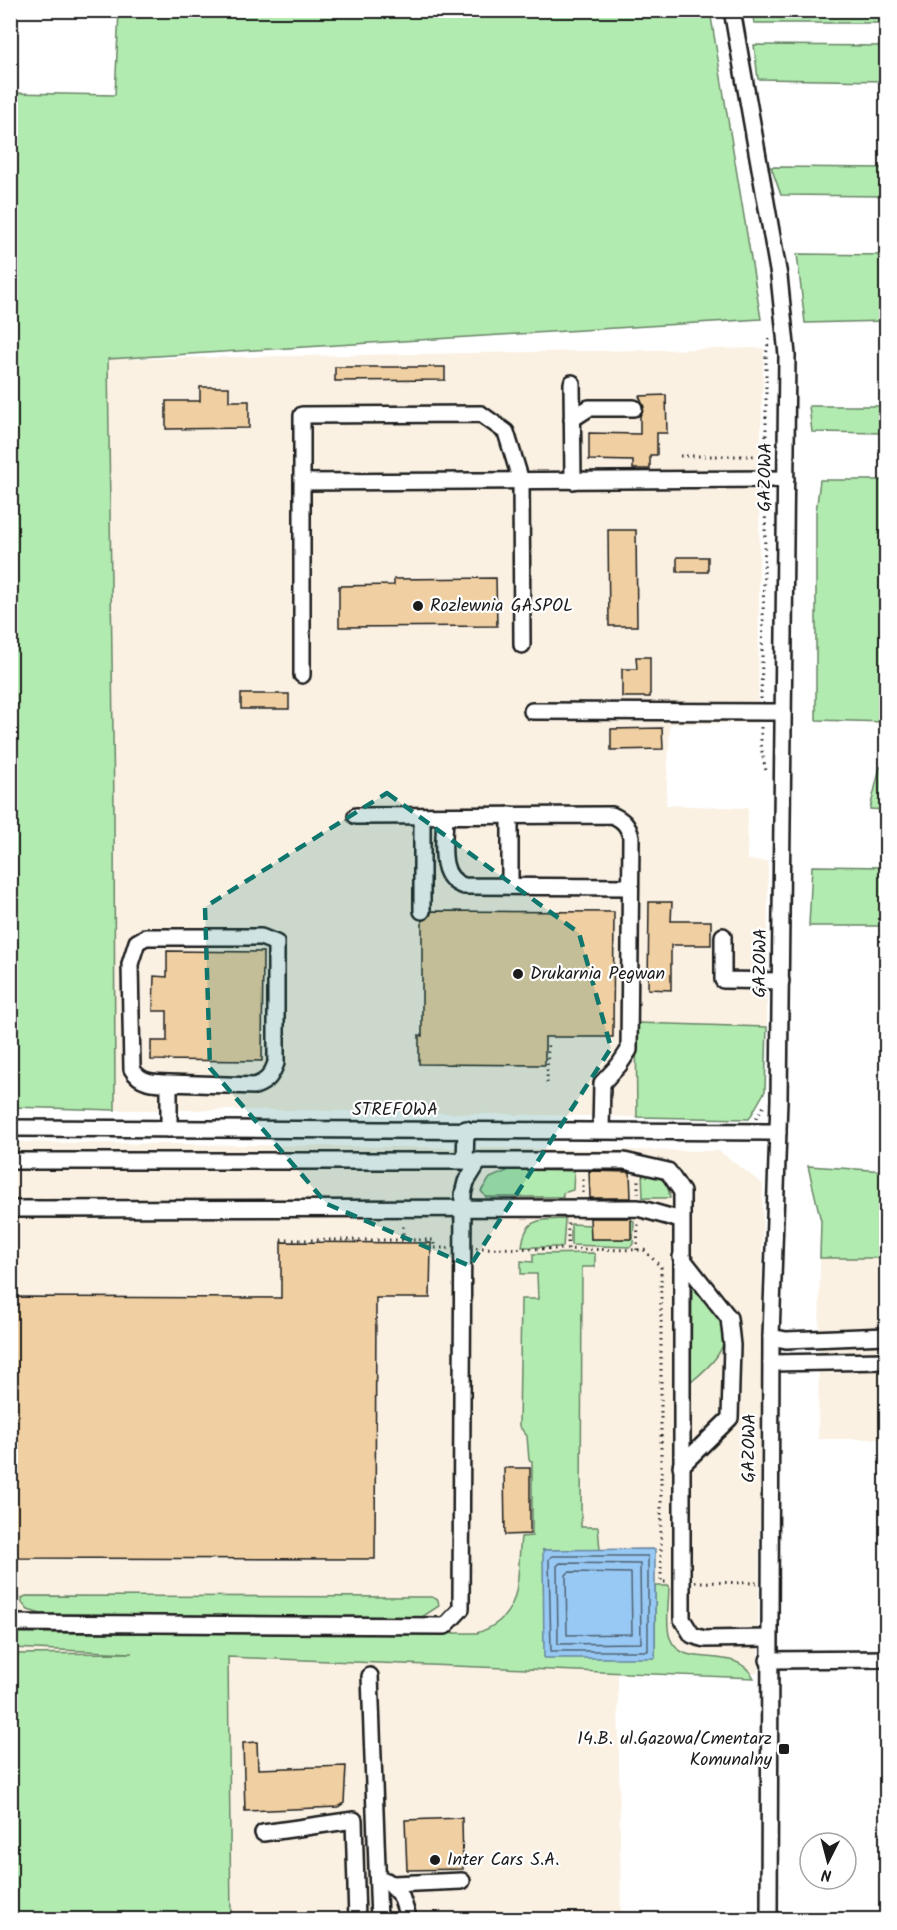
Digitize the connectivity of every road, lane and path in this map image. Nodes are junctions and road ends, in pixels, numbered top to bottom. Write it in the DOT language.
graph roads {
  1 [pos="732,10"];
  2 [pos="572,382"];
  3 [pos="634,408"];
  4 [pos="572,419"];
  5 [pos="680,456"];
  6 [pos="770,456"];
  7 [pos="786,479"];
  8 [pos="573,480"];
  9 [pos="521,481"];
  10 [pos="303,482"];
  11 [pos="522,645"];
  12 [pos="302,675"];
  13 [pos="532,711"];
  14 [pos="783,712"];
  15 [pos="510,815"];
  16 [pos="356,816"];
  17 [pos="422,816"];
  18 [pos="445,816"];
  19 [pos="510,886"];
  20 [pos="630,887"];
  21 [pos="422,911"];
  22 [pos="723,936"];
  23 [pos="781,981"];
  24 [pos="548,1042"];
  25 [pos="169,1083"];
  26 [pos="547,1083"];
  27 [pos="10,1128"];
  28 [pos="169,1129"];
  29 [pos="466,1130"];
  30 [pos="601,1130"];
  31 [pos="778,1132"];
  32 [pos="10,1161"];
  33 [pos="472,1161"];
  34 [pos="638,1164"];
  35 [pos="638,1208"];
  36 [pos="10,1209"];
  37 [pos="463,1210"];
  38 [pos="681,1220"];
  39 [pos="281,1240"];
  40 [pos="463,1248"];
  41 [pos="638,1250"];
  42 [pos="681,1257"];
  43 [pos="886,1336"];
  44 [pos="771,1337"];
  45 [pos="886,1361"];
  46 [pos="771,1363"];
  47 [pos="681,1466"];
  48 [pos="681,1582"];
  49 [pos="768,1583"];
  50 [pos="10,1623"];
  51 [pos="768,1638"];
  52 [pos="886,1659"];
  53 [pos="768,1660"];
  54 [pos="370,1676"];
  55 [pos="263,1833"];
  56 [pos="377,1874"];
  57 [pos="462,1881"];
  58 [pos="393,1884"];
  59 [pos="357,1920"];
  60 [pos="379,1920"];
  61 [pos="409,1920"];
  62 [pos="769,1920"];
  1 -- 7 [label="street, GAZOWA"];
  2 -- 4 [label="street"];
  3 -- 4 [label="street"];
  4 -- 8 [label="street"];
  5 -- 6 [label="path"];
  7 -- 8 [label="street"];
  7 -- 14 [label="street, GAZOWA"];
  8 -- 9 [label="street"];
  9 -- 10 [label="street"];
  9 -- 10 [label="street"];
  9 -- 11 [label="street"];
  10 -- 12 [label="street"];
  13 -- 14 [label="street"];
  14 -- 23 [label="street, GAZOWA"];
  15 -- 18 [label="street"];
  15 -- 19 [label="street"];
  15 -- 20 [label="street"];
  16 -- 17 [label="street"];
  17 -- 18 [label="street"];
  17 -- 21 [label="street"];
  18 -- 19 [label="street"];
  19 -- 20 [label="street"];
  20 -- 30 [label="street"];
  22 -- 23 [label="street"];
  23 -- 31 [label="street, GAZOWA"];
  24 -- 26 [label="path"];
  25 -- 25 [label="street"];
  25 -- 28 [label="street"];
  27 -- 28 [label="street, STREFOWA"];
  28 -- 29 [label="street, STREFOWA"];
  29 -- 30 [label="street, STREFOWA"];
  29 -- 33 [label="street"];
  30 -- 31 [label="street, STREFOWA"];
  31 -- 44 [label="street, GAZOWA"];
  32 -- 33 [label="street"];
  33 -- 34 [label="street"];
  33 -- 37 [label="street"];
  34 -- 35 [label="path"];
  34 -- 38 [label="street"];
  35 -- 37 [label="street"];
  35 -- 38 [label="street"];
  35 -- 41 [label="path"];
  36 -- 37 [label="street"];
  37 -- 40 [label="street"];
  38 -- 42 [label="street"];
  39 -- 40 [label="path"];
  40 -- 41 [label="path"];
  40 -- 50 [label="street"];
  41 -- 48 [label="path"];
  42 -- 47 [label="street"];
  42 -- 47 [label="street"];
  43 -- 44 [label="street"];
  44 -- 46 [label="street, GAZOWA"];
  45 -- 46 [label="street"];
  46 -- 49 [label="street, GAZOWA"];
  47 -- 48 [label="street"];
  48 -- 49 [label="path"];
  48 -- 51 [label="street"];
  49 -- 51 [label="street, GAZOWA"];
  51 -- 53 [label="street, GAZOWA"];
  52 -- 53 [label="street"];
  53 -- 62 [label="street, GAZOWA"];
  54 -- 56 [label="street"];
  55 -- 59 [label="street"];
  56 -- 58 [label="street"];
  56 -- 60 [label="street"];
  57 -- 58 [label="street"];
  58 -- 61 [label="street"];
}
